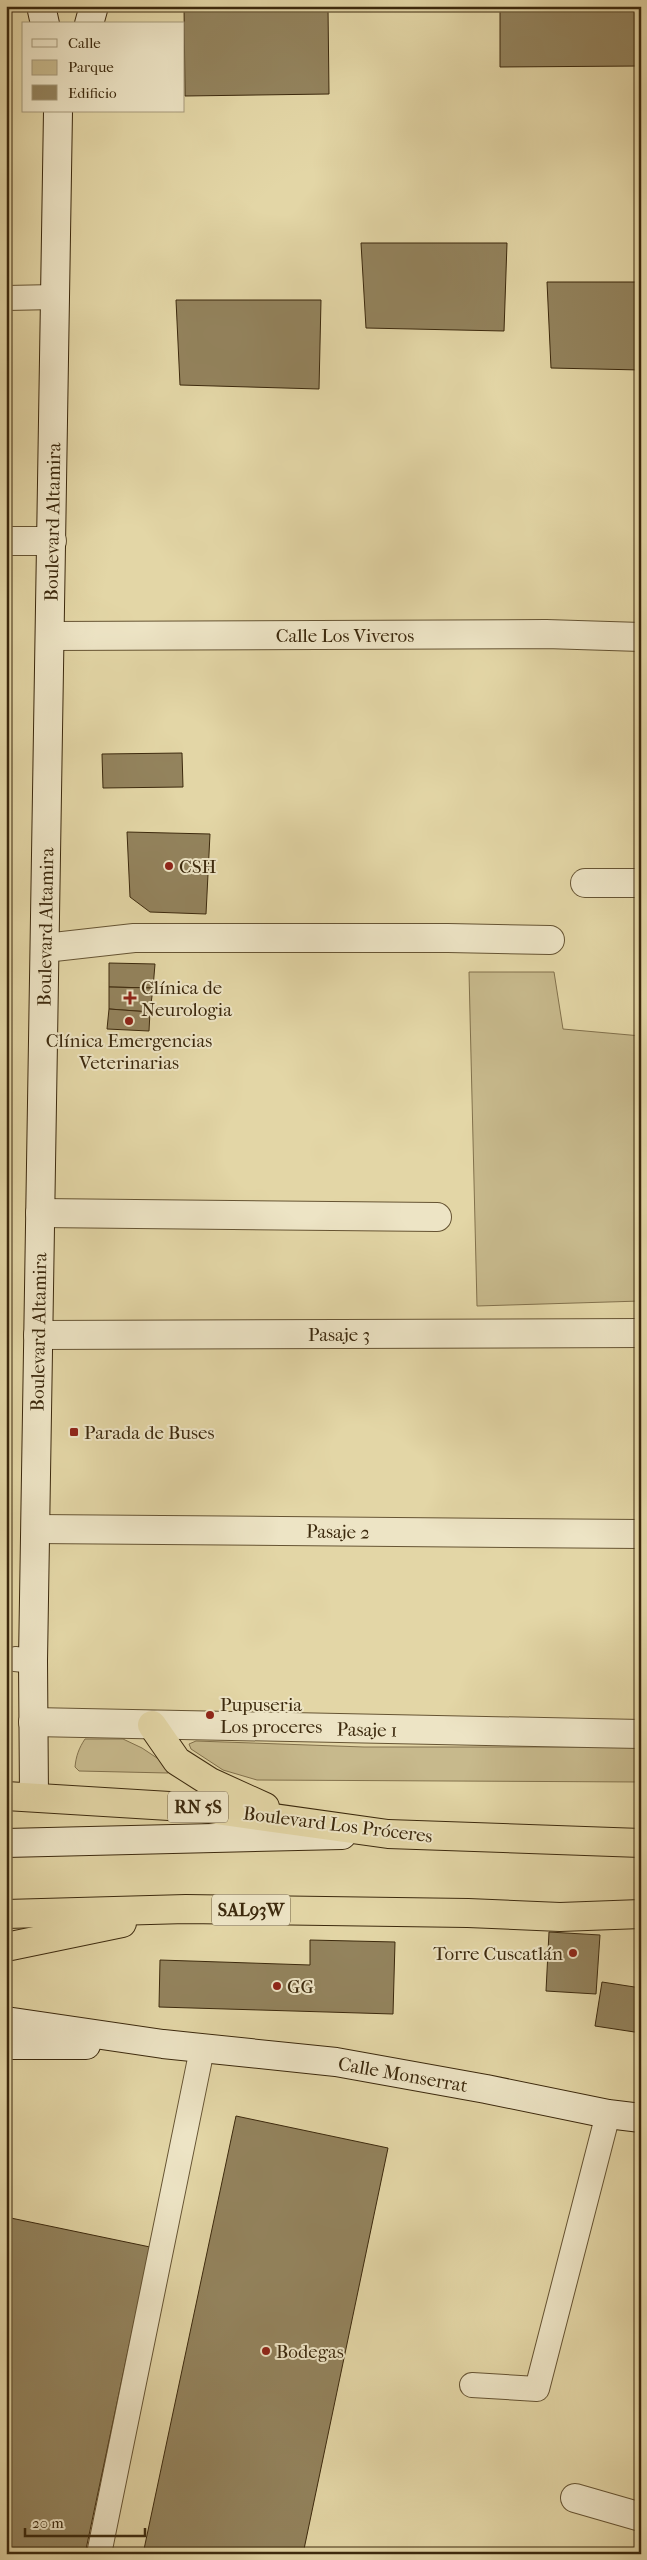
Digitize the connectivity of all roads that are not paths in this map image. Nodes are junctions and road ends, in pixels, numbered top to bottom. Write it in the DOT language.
graph roads {
  1 [pos="41,6"];
  2 [pos="94,6"];
  3 [pos="45,22"];
  4 [pos="89,22"];
  5 [pos="59,113"];
  6 [pos="56,297"];
  7 [pos="6,298"];
  8 [pos="6,540"];
  9 [pos="52,541"];
  10 [pos="50,636"];
  11 [pos="641,637"];
  12 [pos="586,883"];
  13 [pos="641,883"];
  14 [pos="550,940"];
  15 [pos="44,948"];
  16 [pos="40,1213"];
  17 [pos="437,1217"];
  18 [pos="641,1333"];
  19 [pos="38,1335"];
  20 [pos="36,1529"];
  21 [pos="641,1534"];
  22 [pos="33,1722"];
  23 [pos="152,1725"];
  24 [pos="641,1734"];
  25 [pos="6,1796"];
  26 [pos="34,1796"];
  27 [pos="388,1834"];
  28 [pos="6,1843"];
  29 [pos="641,1843"];
  30 [pos="186,1909"];
  31 [pos="6,1914"];
  32 [pos="641,1914"];
  33 [pos="560,1917"];
  34 [pos="641,1920"];
  35 [pos="6,1947"];
  36 [pos="6,2021"];
  37 [pos="163,2044"];
  38 [pos="6,2045"];
  39 [pos="202,2049"];
  40 [pos="608,2114"];
  41 [pos="641,2118"];
  42 [pos="472,2385"];
  43 [pos="576,2498"];
  44 [pos="641,2516"];
  45 [pos="99,2554"];
  1 -- 3 [label="street"];
  2 -- 4 [label="street"];
  5 -- 6 [label="street, Boulevard Altamira"];
  6 -- 7 [label="lane"];
  6 -- 9 [label="street, Boulevard Altamira"];
  8 -- 9 [label="street"];
  9 -- 10 [label="street, Boulevard Altamira"];
  10 -- 11 [label="street, Calle Los Viveros"];
  10 -- 15 [label="street, Boulevard Altamira"];
  12 -- 13 [label="street"];
  14 -- 15 [label="street"];
  15 -- 16 [label="street, Boulevard Altamira"];
  16 -- 17 [label="street"];
  16 -- 19 [label="street, Boulevard Altamira"];
  18 -- 19 [label="street, Pasaje 3"];
  19 -- 20 [label="street, Boulevard Altamira"];
  20 -- 21 [label="street, Pasaje 2"];
  20 -- 22 [label="street, Boulevard Altamira"];
  22 -- 23 [label="street, Pasaje 1"];
  22 -- 26 [label="street, Boulevard Altamira"];
  23 -- 24 [label="street, Pasaje 1"];
  23 -- 27 [label="highway"];
  25 -- 26 [label="highway, Boulevard Los Próceres / RN 5S"];
  26 -- 27 [label="highway, Boulevard Los Próceres / RN 5S"];
  27 -- 28 [label="street"];
  27 -- 29 [label="highway, Boulevard Los Próceres"];
  30 -- 31 [label="highway, SAL93W"];
  30 -- 33 [label="highway, SAL93W"];
  30 -- 35 [label="highway"];
  32 -- 33 [label="highway, SAL93W"];
  33 -- 34 [label="highway"];
  36 -- 37 [label="street, Calle Monserrat"];
  37 -- 38 [label="street, Calle Monserrat"];
  37 -- 39 [label="street, Calle Monserrat"];
  39 -- 40 [label="street, Calle Monserrat"];
  39 -- 45 [label="lane"];
  40 -- 41 [label="street, Calle Monserrat"];
  40 -- 42 [label="lane"];
  43 -- 44 [label="street"];
}
